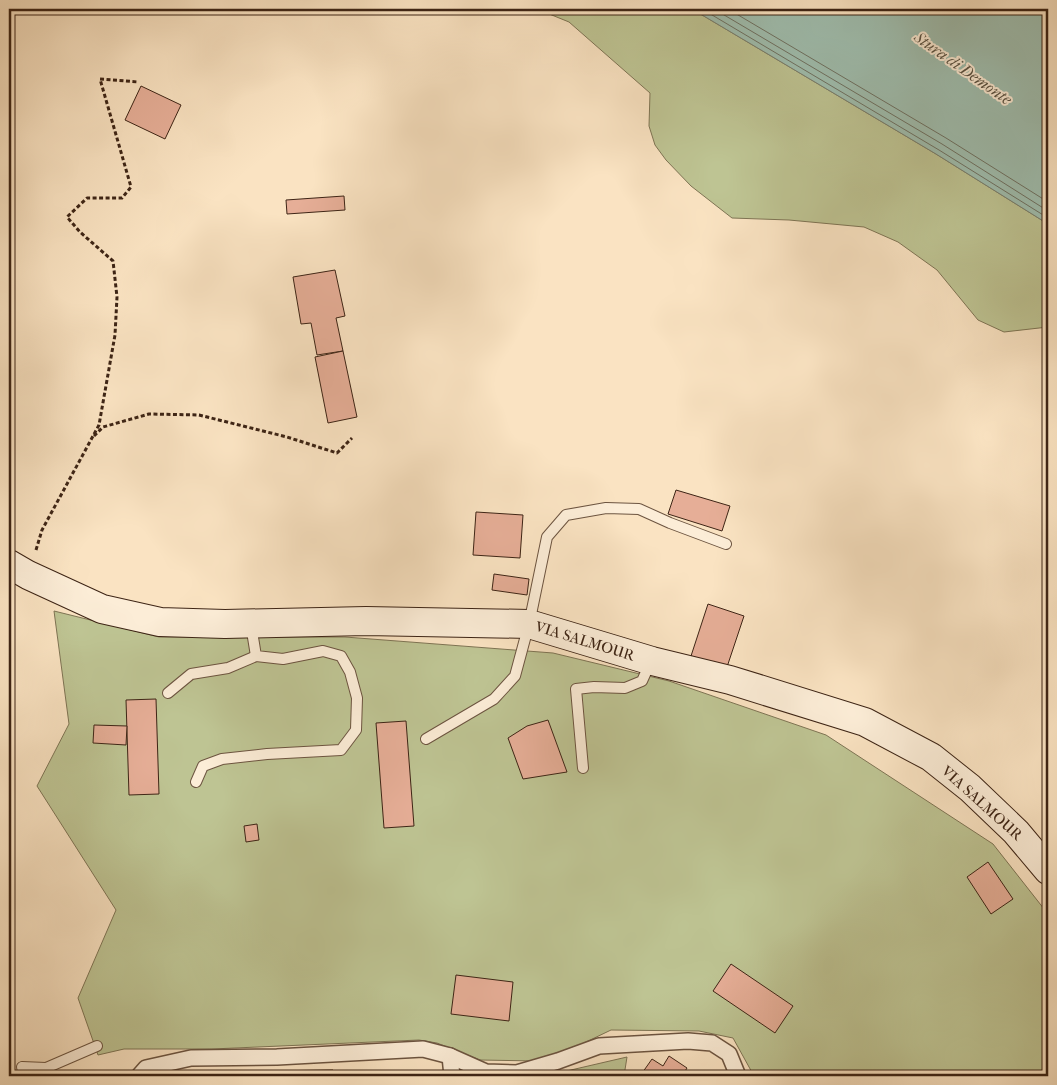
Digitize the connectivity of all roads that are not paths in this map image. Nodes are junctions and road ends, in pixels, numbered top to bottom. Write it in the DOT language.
graph roads {
  1 [pos="726,544"];
  2 [pos="18,570"];
  3 [pos="251,624"];
  4 [pos="529,624"];
  5 [pos="256,656"];
  6 [pos="652,661"];
  7 [pos="168,693"];
  8 [pos="426,739"];
  9 [pos="583,768"];
  10 [pos="196,782"];
  11 [pos="1048,870"];
  12 [pos="97,1046"];
  13 [pos="450,1056"];
  14 [pos="24,1076"];
  15 [pos="139,1076"];
  16 [pos="452,1076"];
  17 [pos="738,1076"];
  1 -- 4 [label="lane"];
  2 -- 3 [label="main road, VIA SALMOUR"];
  3 -- 4 [label="main road, VIA SALMOUR"];
  3 -- 5 [label="lane"];
  4 -- 6 [label="main road, VIA SALMOUR"];
  4 -- 8 [label="lane"];
  5 -- 7 [label="lane"];
  5 -- 10 [label="lane"];
  6 -- 9 [label="lane"];
  6 -- 11 [label="main road, VIA SALMOUR"];
  12 -- 14 [label="lane"];
  13 -- 15 [label="street"];
  13 -- 16 [label="street"];
  13 -- 17 [label="street"];
}
